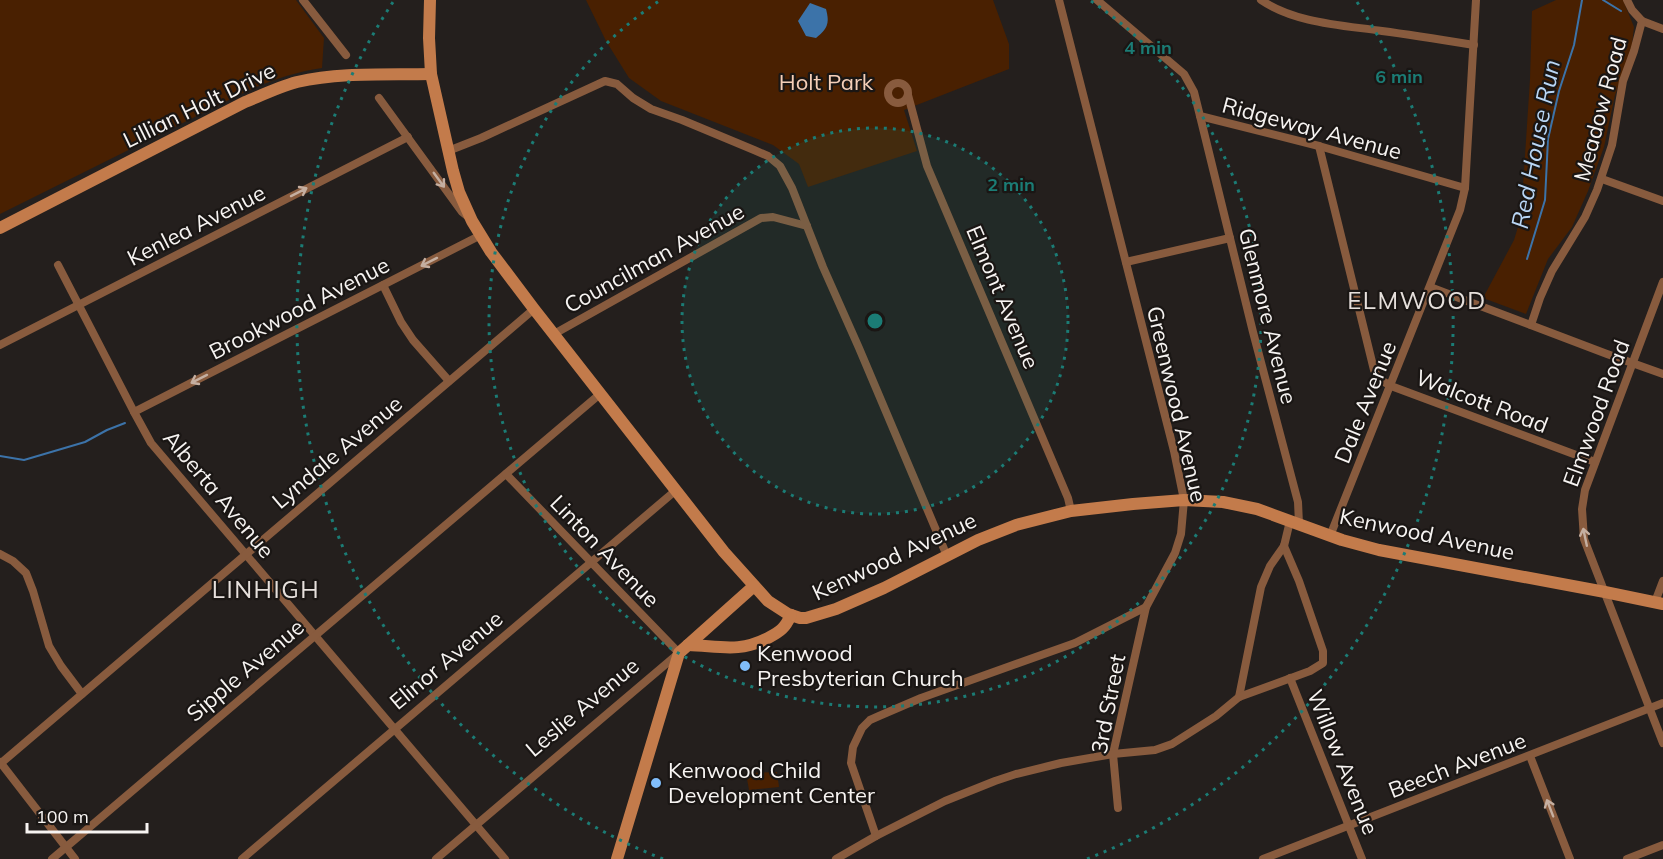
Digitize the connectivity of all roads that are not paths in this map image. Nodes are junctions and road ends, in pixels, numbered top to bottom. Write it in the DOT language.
graph roads {
  1 [pos="303,0"];
  2 [pos="430,0"];
  3 [pos="1059,0"];
  4 [pos="1097,0"];
  5 [pos="1260,0"];
  6 [pos="1476,0"];
  7 [pos="1627,0"];
  8 [pos="1642,21"];
  9 [pos="1663,29"];
  10 [pos="1474,45"];
  11 [pos="346,55"];
  12 [pos="431,74"];
  13 [pos="908,95"];
  14 [pos="379,98"];
  15 [pos="1200,116"];
  16 [pos="408,137"];
  17 [pos="1319,146"];
  18 [pos="448,151"];
  19 [pos="1602,178"];
  20 [pos="1465,188"];
  21 [pos="1663,201"];
  22 [pos="472,220"];
  23 [pos="807,226"];
  24 [pos="0,228"];
  25 [pos="481,235"];
  26 [pos="1230,238"];
  27 [pos="1126,262"];
  28 [pos="58,265"];
  29 [pos="1663,282"];
  30 [pos="383,285"];
  31 [pos="1430,286"];
  32 [pos="79,304"];
  33 [pos="534,309"];
  34 [pos="1532,326"];
  35 [pos="554,334"];
  36 [pos="0,345"];
  37 [pos="1632,363"];
  38 [pos="1663,374"];
  39 [pos="449,381"];
  40 [pos="1390,386"];
  41 [pos="600,394"];
  42 [pos="134,412"];
  43 [pos="1595,462"];
  44 [pos="506,474"];
  45 [pos="675,491"];
  46 [pos="1184,500"];
  47 [pos="1071,511"];
  48 [pos="1295,522"];
  49 [pos="1330,536"];
  50 [pos="1284,546"];
  51 [pos="0,554"];
  52 [pos="245,555"];
  53 [pos="947,556"];
  54 [pos="590,562"];
  55 [pos="1663,581"];
  56 [pos="754,586"];
  57 [pos="1605,592"];
  58 [pos="1659,603"];
  59 [pos="1146,608"];
  60 [pos="791,615"];
  61 [pos="314,635"];
  62 [pos="683,649"];
  63 [pos="1290,678"];
  64 [pos="82,694"];
  65 [pos="1239,697"];
  66 [pos="1663,703"];
  67 [pos="1650,708"];
  68 [pos="394,729"];
  69 [pos="1663,743"];
  70 [pos="1113,754"];
  71 [pos="1530,756"];
  72 [pos="0,763"];
  73 [pos="1118,808"];
  74 [pos="476,825"];
  75 [pos="1349,825"];
  76 [pos="876,836"];
  77 [pos="1663,845"];
  78 [pos="66,848"];
  79 [pos="52,859"];
  80 [pos="75,859"];
  81 [pos="242,859"];
  82 [pos="436,859"];
  83 [pos="505,859"];
  84 [pos="617,859"];
  85 [pos="836,859"];
  86 [pos="1263,859"];
  87 [pos="1362,859"];
  88 [pos="1570,859"];
  89 [pos="1627,859"];
  1 -- 11 [label="street"];
  2 -- 12 [label="main road, Kenwood Avenue"];
  3 -- 27 [label="street, Greenwood Avenue"];
  4 -- 15 [label="street, Ridgeway Avenue"];
  5 -- 10 [label="street"];
  6 -- 10 [label="street, Dale Avenue"];
  7 -- 8 [label="street, Meadow Road"];
  8 -- 9 [label="street"];
  8 -- 19 [label="street, Meadow Road"];
  10 -- 20 [label="street, Dale Avenue"];
  12 -- 18 [label="main road, Kenwood Avenue"];
  12 -- 24 [label="main road, Lillian Holt Drive"];
  13 -- 47 [label="street, Elmont Avenue"];
  14 -- 16 [label="street"];
  15 -- 17 [label="street, Ridgeway Avenue"];
  15 -- 26 [label="street, Glenmore Avenue"];
  16 -- 22 [label="street, one-way"];
  32 -- 16 [label="street, Kenlea Avenue, one-way"];
  17 -- 20 [label="street, Ridgeway Avenue"];
  17 -- 40 [label="street"];
  18 -- 22 [label="main road, Kenwood Avenue"];
  18 -- 23 [label="street"];
  19 -- 21 [label="street"];
  19 -- 34 [label="street, Meadow Road"];
  20 -- 31 [label="street, Dale Avenue"];
  22 -- 25 [label="main road, Kenwood Avenue"];
  23 -- 35 [label="street, Councilman Avenue"];
  23 -- 53 [label="street"];
  25 -- 30 [label="street, Brookwood Avenue, one-way"];
  25 -- 33 [label="main road, Kenwood Avenue"];
  26 -- 27 [label="street"];
  26 -- 48 [label="street, Glenmore Avenue"];
  27 -- 46 [label="street, Greenwood Avenue"];
  28 -- 32 [label="street, Alberta Avenue"];
  29 -- 37 [label="street, Elmwood Road"];
  30 -- 39 [label="street"];
  30 -- 42 [label="street, Brookwood Avenue, one-way"];
  31 -- 34 [label="street"];
  31 -- 40 [label="street, Dale Avenue"];
  32 -- 36 [label="street, Kenlea Avenue"];
  32 -- 42 [label="street, Alberta Avenue"];
  33 -- 35 [label="main road, Kenwood Avenue"];
  33 -- 39 [label="street, Lyndale Avenue"];
  34 -- 37 [label="street"];
  35 -- 41 [label="main road, Kenwood Avenue"];
  37 -- 38 [label="street"];
  37 -- 43 [label="street, Elmwood Road"];
  39 -- 52 [label="street, Lyndale Avenue"];
  40 -- 43 [label="street, Walcott Road"];
  40 -- 49 [label="street, Dale Avenue"];
  41 -- 44 [label="street, Sipple Avenue"];
  41 -- 45 [label="main road, Kenwood Avenue"];
  42 -- 52 [label="street, Alberta Avenue"];
  57 -- 43 [label="street, Elmwood Road, one-way"];
  44 -- 54 [label="street, Linton Avenue"];
  44 -- 61 [label="street, Sipple Avenue"];
  45 -- 54 [label="street, Elinor Avenue"];
  45 -- 56 [label="main road, Kenwood Avenue"];
  46 -- 47 [label="main road, Kenwood Avenue"];
  46 -- 48 [label="main road, Kenwood Avenue"];
  46 -- 59 [label="street, Greenwood Avenue"];
  47 -- 53 [label="main road, Kenwood Avenue"];
  48 -- 49 [label="main road, Kenwood Avenue"];
  48 -- 50 [label="street"];
  49 -- 57 [label="main road, Kenwood Avenue"];
  50 -- 63 [label="street, Willow Avenue"];
  50 -- 65 [label="street"];
  51 -- 64 [label="street"];
  52 -- 61 [label="street, Alberta Avenue"];
  52 -- 64 [label="street, Lyndale Avenue"];
  53 -- 60 [label="main road, Kenwood Avenue"];
  54 -- 62 [label="street, Linton Avenue"];
  54 -- 68 [label="street, Elinor Avenue"];
  55 -- 58 [label="street"];
  56 -- 60 [label="main road, Kenwood Avenue"];
  56 -- 62 [label="main road, Leslie Avenue"];
  57 -- 58 [label="main road, Kenwood Avenue"];
  57 -- 67 [label="street, Elmwood Road"];
  59 -- 70 [label="street, 3rd Street"];
  59 -- 76 [label="street"];
  60 -- 62 [label="main road"];
  61 -- 68 [label="street, Alberta Avenue"];
  61 -- 78 [label="street, Sipple Avenue"];
  62 -- 74 [label="street, Leslie Avenue"];
  62 -- 84 [label="main road"];
  63 -- 65 [label="street"];
  63 -- 75 [label="street, Willow Avenue"];
  64 -- 72 [label="street, Lyndale Avenue"];
  65 -- 70 [label="street"];
  66 -- 67 [label="street, Beech Avenue"];
  67 -- 69 [label="street, Elmwood Road"];
  67 -- 71 [label="street, Beech Avenue"];
  68 -- 74 [label="street, Alberta Avenue"];
  68 -- 81 [label="street, Elinor Avenue"];
  70 -- 73 [label="street, 3rd Street"];
  70 -- 76 [label="street"];
  71 -- 75 [label="street, Beech Avenue"];
  88 -- 71 [label="street, one-way"];
  72 -- 78 [label="street"];
  74 -- 82 [label="street, Leslie Avenue"];
  74 -- 83 [label="street, Alberta Avenue"];
  75 -- 86 [label="street, Beech Avenue"];
  75 -- 87 [label="street, Willow Avenue"];
  76 -- 85 [label="street"];
  77 -- 89 [label="street"];
  78 -- 79 [label="street, Sipple Avenue"];
  78 -- 80 [label="street"];
}
